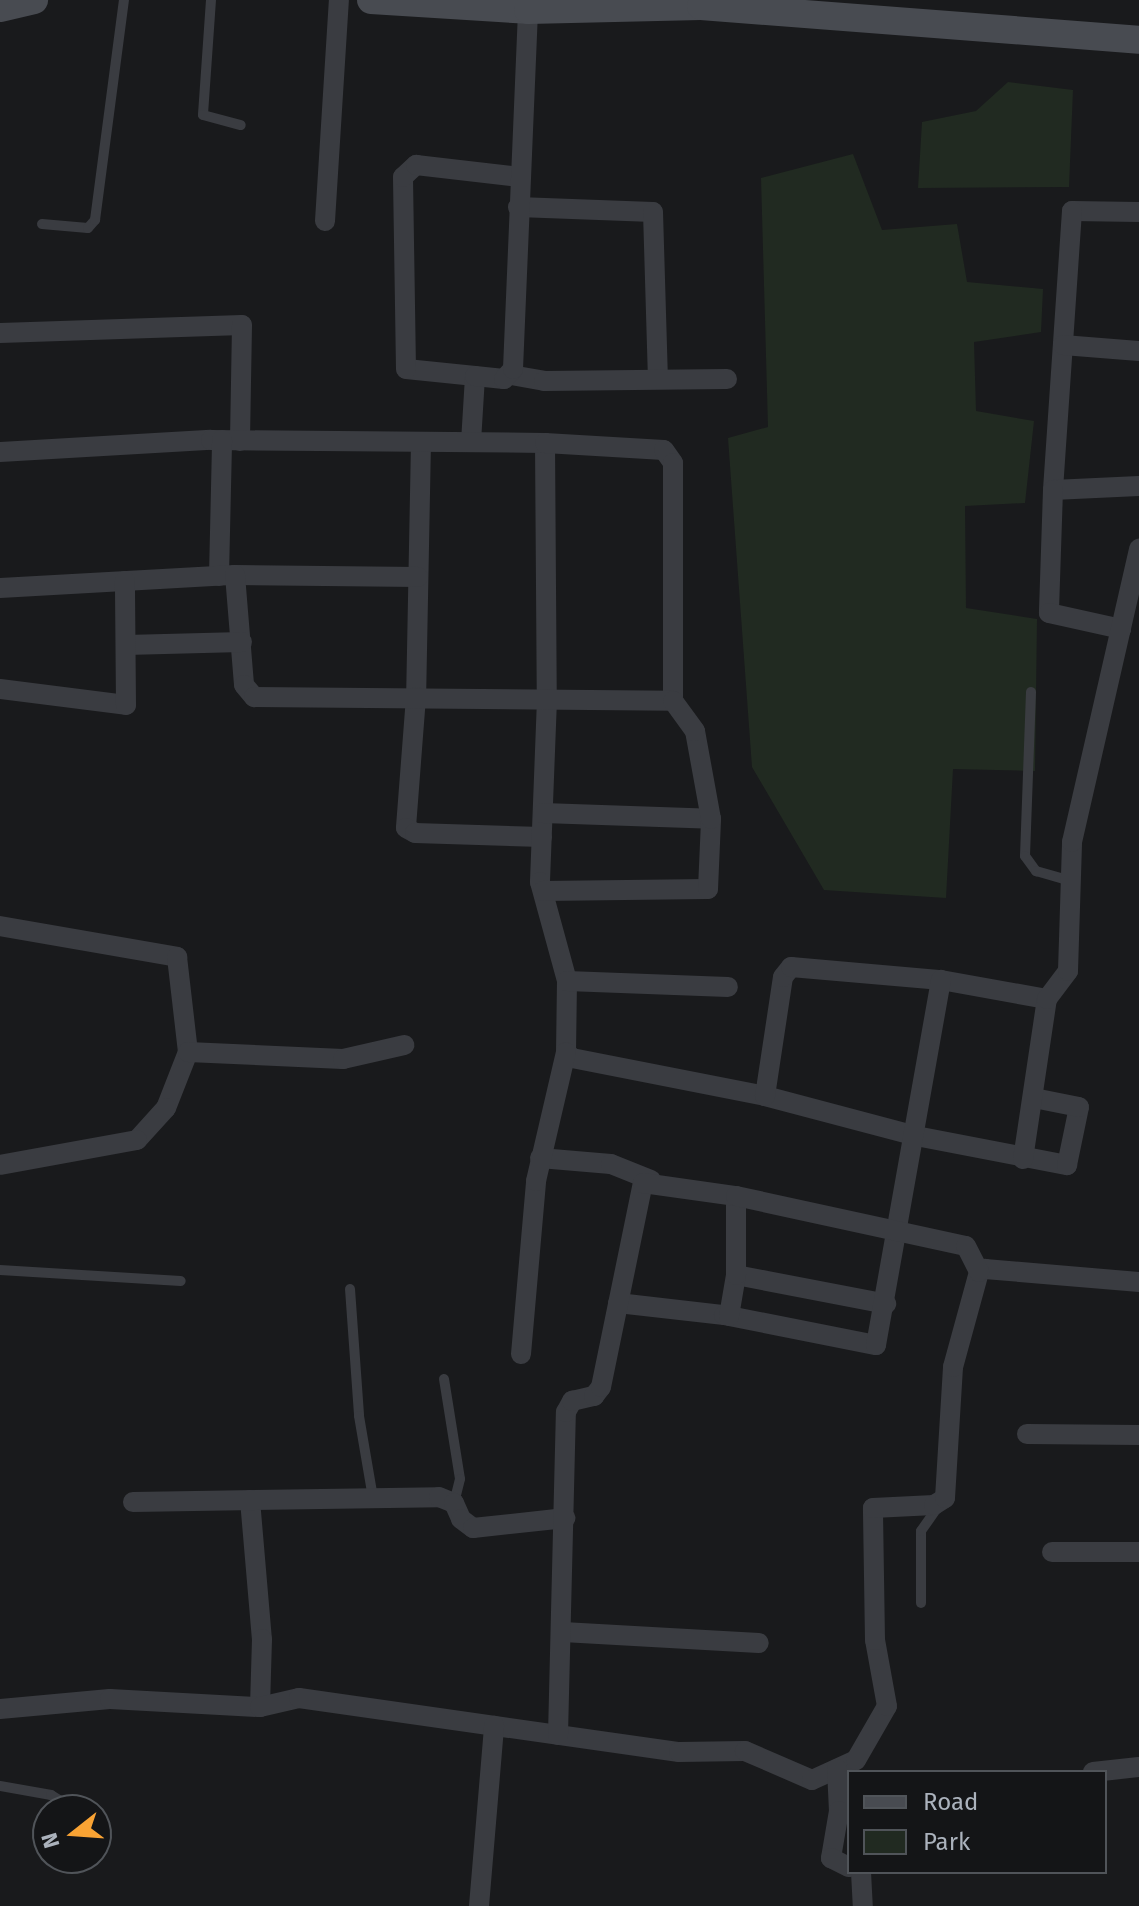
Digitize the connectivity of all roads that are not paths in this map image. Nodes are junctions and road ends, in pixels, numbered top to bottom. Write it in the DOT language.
graph roads {
  1 [pos="34,0"];
  2 [pos="124,0"];
  3 [pos="211,0"];
  4 [pos="339,0"];
  5 [pos="371,0"];
  6 [pos="701,3"];
  7 [pos="0,8"];
  8 [pos="528,10"];
  9 [pos="1139,40"];
  10 [pos="241,125"];
  11 [pos="519,177"];
  12 [pos="518,207"];
  13 [pos="1139,212"];
  14 [pos="325,221"];
  15 [pos="42,224"];
  16 [pos="0,333"];
  17 [pos="1063,345"];
  18 [pos="1139,351"];
  19 [pos="511,375"];
  20 [pos="475,376"];
  21 [pos="658,379"];
  22 [pos="727,379"];
  23 [pos="231,440"];
  24 [pos="421,442"];
  25 [pos="471,442"];
  26 [pos="545,443"];
  27 [pos="0,452"];
  28 [pos="1139,486"];
  29 [pos="1053,490"];
  30 [pos="1139,549"];
  31 [pos="227,576"];
  32 [pos="418,577"];
  33 [pos="125,581"];
  34 [pos="0,588"];
  35 [pos="1121,629"];
  36 [pos="242,642"];
  37 [pos="126,645"];
  38 [pos="0,689"];
  39 [pos="1031,692"];
  40 [pos="416,697"];
  41 [pos="547,699"];
  42 [pos="673,701"];
  43 [pos="543,813"];
  44 [pos="711,819"];
  45 [pos="542,837"];
  46 [pos="1071,881"];
  47 [pos="543,891"];
  48 [pos="0,926"];
  49 [pos="941,980"];
  50 [pos="567,981"];
  51 [pos="728,987"];
  52 [pos="1047,999"];
  53 [pos="404,1045"];
  54 [pos="188,1052"];
  55 [pos="566,1052"];
  56 [pos="765,1096"];
  57 [pos="1034,1098"];
  58 [pos="916,1136"];
  59 [pos="540,1158"];
  60 [pos="1023,1159"];
  61 [pos="0,1165"];
  62 [pos="651,1180"];
  63 [pos="736,1196"];
  64 [pos="900,1229"];
  65 [pos="0,1270"];
  66 [pos="979,1272"];
  67 [pos="736,1275"];
  68 [pos="181,1281"];
  69 [pos="1139,1282"];
  70 [pos="350,1289"];
  71 [pos="618,1303"];
  72 [pos="886,1304"];
  73 [pos="729,1316"];
  74 [pos="521,1354"];
  75 [pos="444,1379"];
  76 [pos="1027,1434"];
  77 [pos="1139,1435"];
  78 [pos="373,1498"];
  79 [pos="250,1500"];
  80 [pos="133,1502"];
  81 [pos="454,1503"];
  82 [pos="942,1503"];
  83 [pos="565,1518"];
  84 [pos="1052,1552"];
  85 [pos="1139,1552"];
  86 [pos="921,1603"];
  87 [pos="563,1632"];
  88 [pos="759,1643"];
  89 [pos="260,1707"];
  90 [pos="0,1709"];
  91 [pos="494,1726"];
  92 [pos="558,1735"];
  93 [pos="1139,1767"];
  94 [pos="837,1769"];
  95 [pos="1107,1770"];
  96 [pos="0,1786"];
  97 [pos="45,1794"];
  98 [pos="847,1866"];
  99 [pos="861,1874"];
  100 [pos="479,1906"];
  101 [pos="863,1906"];
  1 -- 7 [label="street"];
  2 -- 15 [label="lane"];
  3 -- 10 [label="lane"];
  4 -- 14 [label="street"];
  5 -- 8 [label="street"];
  6 -- 8 [label="street"];
  6 -- 9 [label="street"];
  8 -- 11 [label="street"];
  11 -- 12 [label="street"];
  11 -- 20 [label="street"];
  12 -- 19 [label="street"];
  12 -- 21 [label="street"];
  13 -- 17 [label="street"];
  16 -- 23 [label="street"];
  17 -- 18 [label="street"];
  17 -- 29 [label="street"];
  19 -- 20 [label="street"];
  19 -- 21 [label="street"];
  20 -- 25 [label="street"];
  21 -- 22 [label="street"];
  23 -- 24 [label="street"];
  23 -- 27 [label="street"];
  23 -- 31 [label="street"];
  24 -- 25 [label="street"];
  24 -- 32 [label="street"];
  25 -- 26 [label="street"];
  26 -- 41 [label="street"];
  26 -- 42 [label="street"];
  28 -- 29 [label="street"];
  29 -- 35 [label="street"];
  30 -- 35 [label="street"];
  31 -- 32 [label="street"];
  31 -- 33 [label="street"];
  31 -- 36 [label="street"];
  32 -- 40 [label="street"];
  33 -- 34 [label="street"];
  33 -- 37 [label="street"];
  35 -- 46 [label="street"];
  36 -- 37 [label="street"];
  36 -- 40 [label="street"];
  37 -- 38 [label="street"];
  39 -- 46 [label="lane"];
  40 -- 41 [label="street"];
  40 -- 45 [label="street"];
  41 -- 42 [label="street"];
  41 -- 43 [label="street"];
  42 -- 44 [label="street"];
  43 -- 44 [label="street"];
  43 -- 45 [label="street"];
  44 -- 47 [label="street"];
  45 -- 47 [label="street"];
  46 -- 52 [label="street"];
  47 -- 50 [label="street"];
  48 -- 54 [label="street"];
  49 -- 52 [label="street"];
  49 -- 56 [label="street"];
  49 -- 58 [label="street"];
  50 -- 51 [label="street"];
  50 -- 55 [label="street"];
  52 -- 57 [label="street"];
  53 -- 54 [label="street"];
  54 -- 61 [label="street"];
  55 -- 56 [label="street"];
  55 -- 59 [label="street"];
  56 -- 58 [label="street"];
  57 -- 60 [label="street"];
  57 -- 60 [label="street"];
  58 -- 60 [label="street"];
  58 -- 64 [label="street"];
  59 -- 62 [label="street"];
  59 -- 74 [label="street"];
  62 -- 63 [label="street"];
  62 -- 71 [label="street"];
  63 -- 64 [label="street"];
  63 -- 67 [label="street"];
  64 -- 66 [label="street"];
  64 -- 72 [label="street"];
  65 -- 68 [label="lane"];
  66 -- 69 [label="street"];
  66 -- 82 [label="street"];
  67 -- 72 [label="street"];
  67 -- 73 [label="street"];
  70 -- 78 [label="lane"];
  71 -- 73 [label="street"];
  71 -- 83 [label="street"];
  72 -- 73 [label="street"];
  75 -- 81 [label="lane"];
  76 -- 77 [label="street"];
  78 -- 79 [label="street"];
  78 -- 81 [label="street"];
  79 -- 80 [label="street"];
  79 -- 89 [label="street"];
  81 -- 83 [label="street"];
  82 -- 86 [label="lane"];
  82 -- 94 [label="street"];
  83 -- 87 [label="street"];
  84 -- 85 [label="street"];
  87 -- 88 [label="street"];
  87 -- 92 [label="street"];
  89 -- 90 [label="street"];
  89 -- 91 [label="street"];
  91 -- 92 [label="street"];
  91 -- 100 [label="street"];
  92 -- 94 [label="street"];
  93 -- 95 [label="street"];
  94 -- 98 [label="street"];
  96 -- 97 [label="lane"];
  99 -- 101 [label="street"];
}
